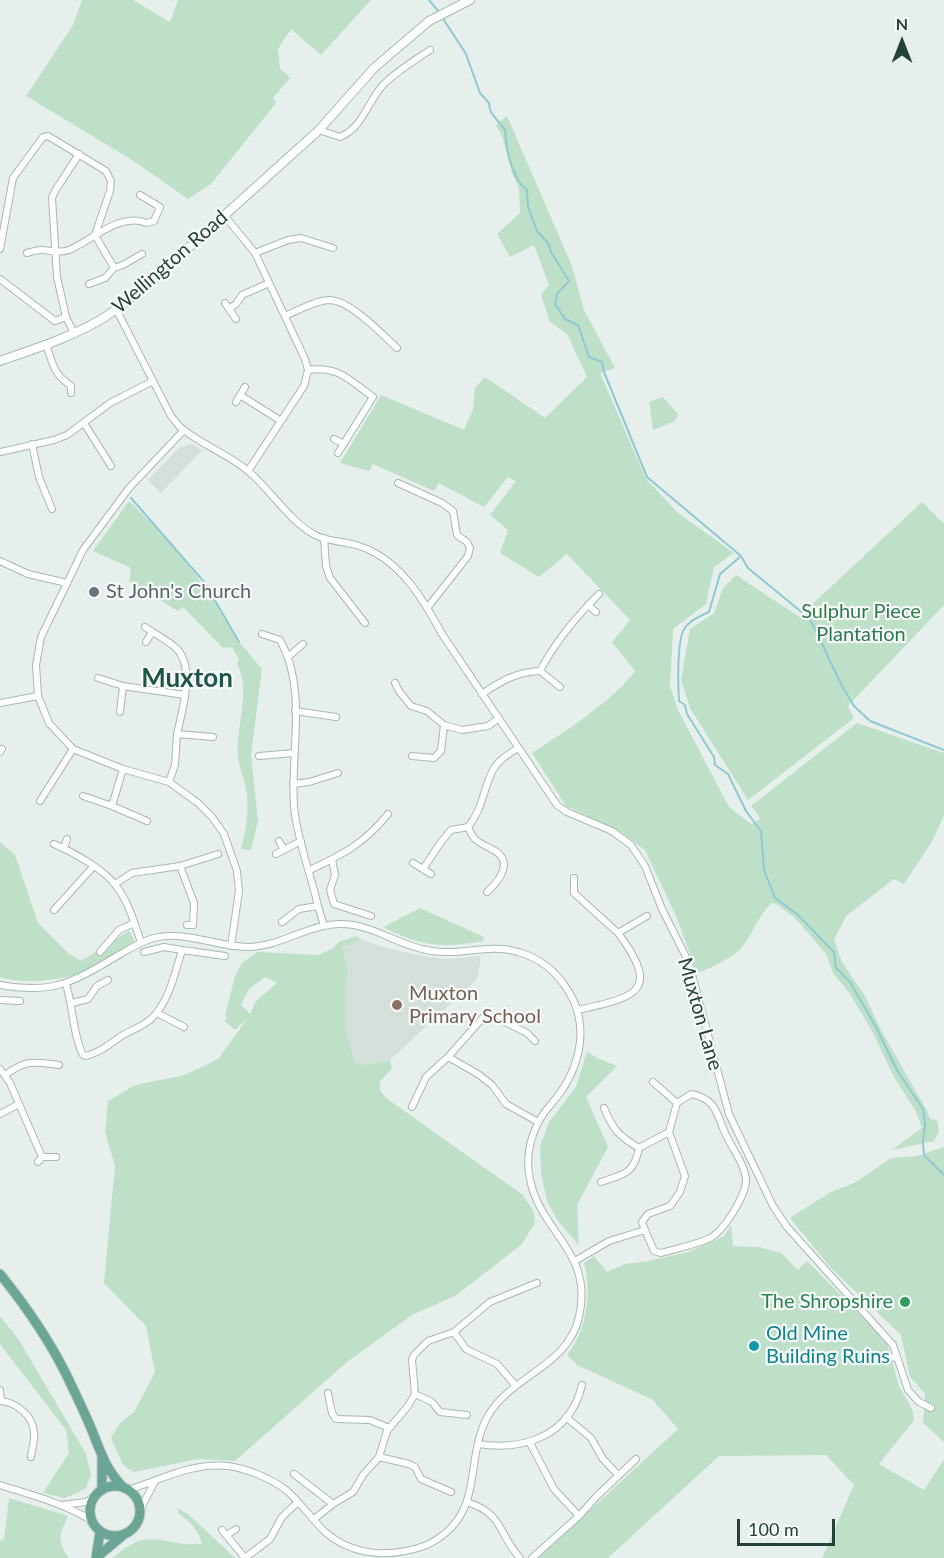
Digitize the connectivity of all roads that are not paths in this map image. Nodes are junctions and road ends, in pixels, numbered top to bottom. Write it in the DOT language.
graph roads {
  1 [pos="470,0"];
  2 [pos="419,47"];
  3 [pos="319,130"];
  4 [pos="79,154"];
  5 [pos="140,195"];
  6 [pos="224,215"];
  7 [pos="95,235"];
  8 [pos="329,237"];
  9 [pos="325,245"];
  10 [pos="333,248"];
  11 [pos="0,249"];
  12 [pos="27,253"];
  13 [pos="56,253"];
  14 [pos="255,253"];
  15 [pos="142,254"];
  16 [pos="114,268"];
  17 [pos="0,280"];
  18 [pos="269,283"];
  19 [pos="89,285"];
  20 [pos="117,309"];
  21 [pos="285,316"];
  22 [pos="66,317"];
  23 [pos="236,319"];
  24 [pos="74,333"];
  25 [pos="46,345"];
  26 [pos="397,348"];
  27 [pos="0,361"];
  28 [pos="308,370"];
  29 [pos="153,381"];
  30 [pos="78,382"];
  31 [pos="71,386"];
  32 [pos="245,387"];
  33 [pos="71,393"];
  34 [pos="240,395"];
  35 [pos="236,402"];
  36 [pos="280,421"];
  37 [pos="84,423"];
  38 [pos="184,430"];
  39 [pos="334,439"];
  40 [pos="32,444"];
  41 [pos="344,444"];
  42 [pos="0,453"];
  43 [pos="338,453"];
  44 [pos="111,466"];
  45 [pos="248,471"];
  46 [pos="398,483"];
  47 [pos="52,509"];
  48 [pos="324,538"];
  49 [pos="0,561"];
  50 [pos="67,584"];
  51 [pos="598,594"];
  52 [pos="588,605"];
  53 [pos="428,607"];
  54 [pos="596,612"];
  55 [pos="364,623"];
  56 [pos="145,627"];
  57 [pos="152,632"];
  58 [pos="262,634"];
  59 [pos="146,642"];
  60 [pos="303,644"];
  61 [pos="289,656"];
  62 [pos="540,671"];
  63 [pos="98,678"];
  64 [pos="395,682"];
  65 [pos="123,686"];
  66 [pos="560,687"];
  67 [pos="482,694"];
  68 [pos="185,695"];
  69 [pos="38,696"];
  70 [pos="0,703"];
  71 [pos="295,711"];
  72 [pos="120,712"];
  73 [pos="336,717"];
  74 [pos="499,718"];
  75 [pos="444,725"];
  76 [pos="177,734"];
  77 [pos="213,737"];
  78 [pos="518,748"];
  79 [pos="73,749"];
  80 [pos="294,753"];
  81 [pos="259,756"];
  82 [pos="412,756"];
  83 [pos="123,769"];
  84 [pos="338,773"];
  85 [pos="329,776"];
  86 [pos="169,782"];
  87 [pos="293,784"];
  88 [pos="333,784"];
  89 [pos="85,799"];
  90 [pos="40,801"];
  91 [pos="112,806"];
  92 [pos="384,806"];
  93 [pos="147,821"];
  94 [pos="468,827"];
  95 [pos="67,839"];
  96 [pos="279,841"];
  97 [pos="301,841"];
  98 [pos="54,844"];
  99 [pos="64,848"];
  100 [pos="284,850"];
  101 [pos="218,854"];
  102 [pos="276,854"];
  103 [pos="332,859"];
  104 [pos="413,863"];
  105 [pos="180,866"];
  106 [pos="93,867"];
  107 [pos="423,869"];
  108 [pos="310,870"];
  109 [pos="431,874"];
  110 [pos="574,878"];
  111 [pos="115,884"];
  112 [pos="487,892"];
  113 [pos="574,893"];
  114 [pos="566,894"];
  115 [pos="364,905"];
  116 [pos="318,906"];
  117 [pos="54,910"];
  118 [pos="363,913"];
  119 [pos="371,916"];
  120 [pos="647,916"];
  121 [pos="282,922"];
  122 [pos="134,923"];
  123 [pos="194,925"];
  124 [pos="324,926"];
  125 [pos="618,933"];
  126 [pos="141,942"];
  127 [pos="231,945"];
  128 [pos="182,951"];
  129 [pos="100,952"];
  130 [pos="144,952"];
  131 [pos="225,956"];
  132 [pos="108,980"];
  133 [pos="66,984"];
  134 [pos="0,985"];
  135 [pos="0,1000"];
  136 [pos="20,1001"];
  137 [pos="72,1003"];
  138 [pos="578,1010"];
  139 [pos="157,1013"];
  140 [pos="179,1028"];
  141 [pos="535,1041"];
  142 [pos="448,1057"];
  143 [pos="59,1065"];
  144 [pos="0,1069"];
  145 [pos="5,1075"];
  146 [pos="653,1082"];
  147 [pos="677,1103"];
  148 [pos="19,1104"];
  149 [pos="412,1107"];
  150 [pos="604,1108"];
  151 [pos="0,1114"];
  152 [pos="538,1122"];
  153 [pos="669,1132"];
  154 [pos="639,1148"];
  155 [pos="56,1157"];
  156 [pos="601,1182"];
  157 [pos="645,1230"];
  158 [pos="575,1261"];
  159 [pos="0,1274"];
  160 [pos="537,1283"];
  161 [pos="454,1332"];
  162 [pos="876,1356"];
  163 [pos="896,1358"];
  164 [pos="582,1385"];
  165 [pos="516,1386"];
  166 [pos="0,1390"];
  167 [pos="328,1393"];
  168 [pos="415,1394"];
  169 [pos="0,1401"];
  170 [pos="932,1408"];
  171 [pos="467,1415"];
  172 [pos="567,1418"];
  173 [pos="389,1428"];
  174 [pos="530,1443"];
  175 [pos="478,1444"];
  176 [pos="33,1445"];
  177 [pos="41,1446"];
  178 [pos="31,1457"];
  179 [pos="380,1457"];
  180 [pos="636,1459"];
  181 [pos="102,1460"];
  182 [pos="294,1474"];
  183 [pos="618,1475"];
  184 [pos="154,1483"];
  185 [pos="0,1485"];
  186 [pos="126,1489"];
  187 [pos="451,1492"];
  188 [pos="98,1493"];
  189 [pos="298,1502"];
  190 [pos="467,1502"];
  191 [pos="333,1504"];
  192 [pos="61,1505"];
  193 [pos="140,1510"];
  194 [pos="579,1516"];
  195 [pos="314,1519"];
  196 [pos="92,1521"];
  197 [pos="236,1529"];
  198 [pos="100,1532"];
  199 [pos="124,1535"];
  200 [pos="365,1556"];
  201 [pos="96,1558"];
  202 [pos="520,1558"];
  203 [pos="532,1558"];
  1 -- 3 [label="street, Wellington Road"];
  2 -- 3 [label="street"];
  3 -- 6 [label="street, Wellington Road"];
  4 -- 7 [label="street"];
  4 -- 11 [label="street"];
  4 -- 13 [label="street"];
  5 -- 7 [label="street"];
  6 -- 14 [label="street"];
  6 -- 20 [label="street, Wellington Road"];
  7 -- 13 [label="street"];
  7 -- 16 [label="street"];
  8 -- 9 [label="street"];
  9 -- 10 [label="street"];
  9 -- 14 [label="street"];
  12 -- 13 [label="street"];
  13 -- 22 [label="street"];
  14 -- 18 [label="street"];
  15 -- 16 [label="street"];
  16 -- 19 [label="street"];
  17 -- 22 [label="street"];
  18 -- 21 [label="street"];
  18 -- 23 [label="street"];
  20 -- 24 [label="street, Wellington Road"];
  20 -- 29 [label="street, Muxton Lane"];
  21 -- 26 [label="street"];
  21 -- 28 [label="street"];
  22 -- 24 [label="street"];
  24 -- 25 [label="street, Wellington Road"];
  25 -- 27 [label="street, Wellington Road"];
  25 -- 31 [label="street"];
  28 -- 36 [label="street"];
  28 -- 41 [label="street"];
  29 -- 37 [label="street"];
  29 -- 38 [label="street, Muxton Lane"];
  30 -- 31 [label="street"];
  31 -- 33 [label="street"];
  32 -- 34 [label="street"];
  34 -- 35 [label="street"];
  34 -- 36 [label="street"];
  36 -- 45 [label="street"];
  37 -- 40 [label="street"];
  37 -- 44 [label="street"];
  38 -- 45 [label="street, Muxton Lane"];
  38 -- 50 [label="street"];
  39 -- 41 [label="street"];
  40 -- 42 [label="street"];
  40 -- 47 [label="street"];
  41 -- 43 [label="street"];
  45 -- 48 [label="street, Muxton Lane"];
  46 -- 53 [label="street"];
  48 -- 53 [label="street, Muxton Lane"];
  48 -- 55 [label="street"];
  49 -- 50 [label="street"];
  50 -- 69 [label="street"];
  51 -- 52 [label="street"];
  52 -- 54 [label="street"];
  52 -- 62 [label="street"];
  53 -- 67 [label="street, Muxton Lane"];
  56 -- 57 [label="street"];
  57 -- 59 [label="street"];
  57 -- 68 [label="street"];
  58 -- 61 [label="street"];
  60 -- 61 [label="street"];
  61 -- 71 [label="street"];
  62 -- 66 [label="street"];
  62 -- 67 [label="street"];
  63 -- 65 [label="street"];
  64 -- 75 [label="street"];
  65 -- 68 [label="street"];
  65 -- 72 [label="street"];
  67 -- 74 [label="street, Muxton Lane"];
  68 -- 76 [label="street"];
  69 -- 70 [label="street"];
  69 -- 79 [label="street"];
  71 -- 73 [label="street"];
  71 -- 80 [label="street"];
  74 -- 75 [label="street"];
  74 -- 78 [label="street, Muxton Lane"];
  75 -- 82 [label="street"];
  76 -- 77 [label="street"];
  76 -- 86 [label="street"];
  78 -- 94 [label="street"];
  78 -- 163 [label="street, Muxton Lane"];
  79 -- 83 [label="street"];
  79 -- 90 [label="street"];
  80 -- 81 [label="street"];
  80 -- 87 [label="street"];
  83 -- 86 [label="street"];
  83 -- 91 [label="street"];
  84 -- 85 [label="street"];
  85 -- 87 [label="street"];
  85 -- 88 [label="street"];
  86 -- 127 [label="street"];
  87 -- 97 [label="street"];
  89 -- 91 [label="street"];
  91 -- 93 [label="street"];
  92 -- 103 [label="street"];
  94 -- 107 [label="street"];
  94 -- 112 [label="street"];
  95 -- 99 [label="street"];
  96 -- 100 [label="street"];
  97 -- 100 [label="street"];
  97 -- 108 [label="street"];
  98 -- 99 [label="street"];
  99 -- 106 [label="street"];
  100 -- 102 [label="street"];
  101 -- 105 [label="street"];
  103 -- 108 [label="street"];
  103 -- 118 [label="street"];
  104 -- 107 [label="street"];
  105 -- 111 [label="street"];
  105 -- 123 [label="street"];
  106 -- 111 [label="street"];
  106 -- 117 [label="street"];
  107 -- 109 [label="street"];
  108 -- 116 [label="street"];
  110 -- 113 [label="street"];
  111 -- 122 [label="street"];
  113 -- 114 [label="street"];
  113 -- 125 [label="street"];
  115 -- 118 [label="street"];
  116 -- 121 [label="street"];
  116 -- 124 [label="street"];
  118 -- 119 [label="street"];
  120 -- 125 [label="street"];
  122 -- 126 [label="street"];
  122 -- 129 [label="street"];
  124 -- 127 [label="street"];
  124 -- 138 [label="street"];
  125 -- 138 [label="street"];
  126 -- 127 [label="street"];
  126 -- 133 [label="street"];
  128 -- 130 [label="street"];
  128 -- 131 [label="street"];
  128 -- 139 [label="street"];
  132 -- 137 [label="street"];
  133 -- 134 [label="street"];
  133 -- 137 [label="street"];
  135 -- 136 [label="street"];
  137 -- 139 [label="street"];
  138 -- 152 [label="street"];
  139 -- 140 [label="street"];
  141 -- 142 [label="street"];
  142 -- 149 [label="street"];
  142 -- 152 [label="street"];
  143 -- 145 [label="street"];
  144 -- 145 [label="street"];
  145 -- 148 [label="street"];
  146 -- 147 [label="street"];
  147 -- 153 [label="street"];
  147 -- 157 [label="street"];
  148 -- 151 [label="street"];
  148 -- 155 [label="street"];
  150 -- 154 [label="street"];
  152 -- 158 [label="street"];
  153 -- 154 [label="street"];
  153 -- 157 [label="street"];
  154 -- 156 [label="street"];
  157 -- 158 [label="street"];
  158 -- 165 [label="street"];
  159 -- 181 [label="main road"];
  160 -- 161 [label="street"];
  161 -- 165 [label="street"];
  161 -- 168 [label="street"];
  162 -- 163 [label="street"];
  163 -- 170 [label="street, Muxton Lane"];
  164 -- 172 [label="street"];
  165 -- 175 [label="street"];
  166 -- 169 [label="street"];
  167 -- 173 [label="street"];
  168 -- 171 [label="street"];
  168 -- 173 [label="street"];
  169 -- 176 [label="street"];
  172 -- 174 [label="street"];
  172 -- 183 [label="street"];
  173 -- 179 [label="street"];
  174 -- 175 [label="street"];
  174 -- 194 [label="street"];
  175 -- 190 [label="street"];
  176 -- 177 [label="street"];
  176 -- 178 [label="street"];
  179 -- 187 [label="street"];
  179 -- 191 [label="street"];
  180 -- 183 [label="street"];
  181 -- 186 [label="main road"];
  181 -- 188 [label="main road"];
  182 -- 191 [label="street"];
  183 -- 194 [label="street"];
  184 -- 186 [label="street"];
  184 -- 189 [label="street"];
  184 -- 193 [label="street"];
  185 -- 192 [label="street"];
  186 -- 188 [label="main road"];
  186 -- 193 [label="main road"];
  188 -- 192 [label="street"];
  188 -- 196 [label="main road"];
  189 -- 195 [label="street"];
  189 -- 197 [label="street"];
  190 -- 200 [label="street"];
  190 -- 202 [label="street"];
  191 -- 195 [label="street"];
  192 -- 196 [label="street"];
  193 -- 199 [label="main road"];
  194 -- 203 [label="street"];
  195 -- 200 [label="street"];
  196 -- 198 [label="main road"];
  198 -- 199 [label="main road"];
  198 -- 201 [label="main road"];
  199 -- 201 [label="main road"];
}
